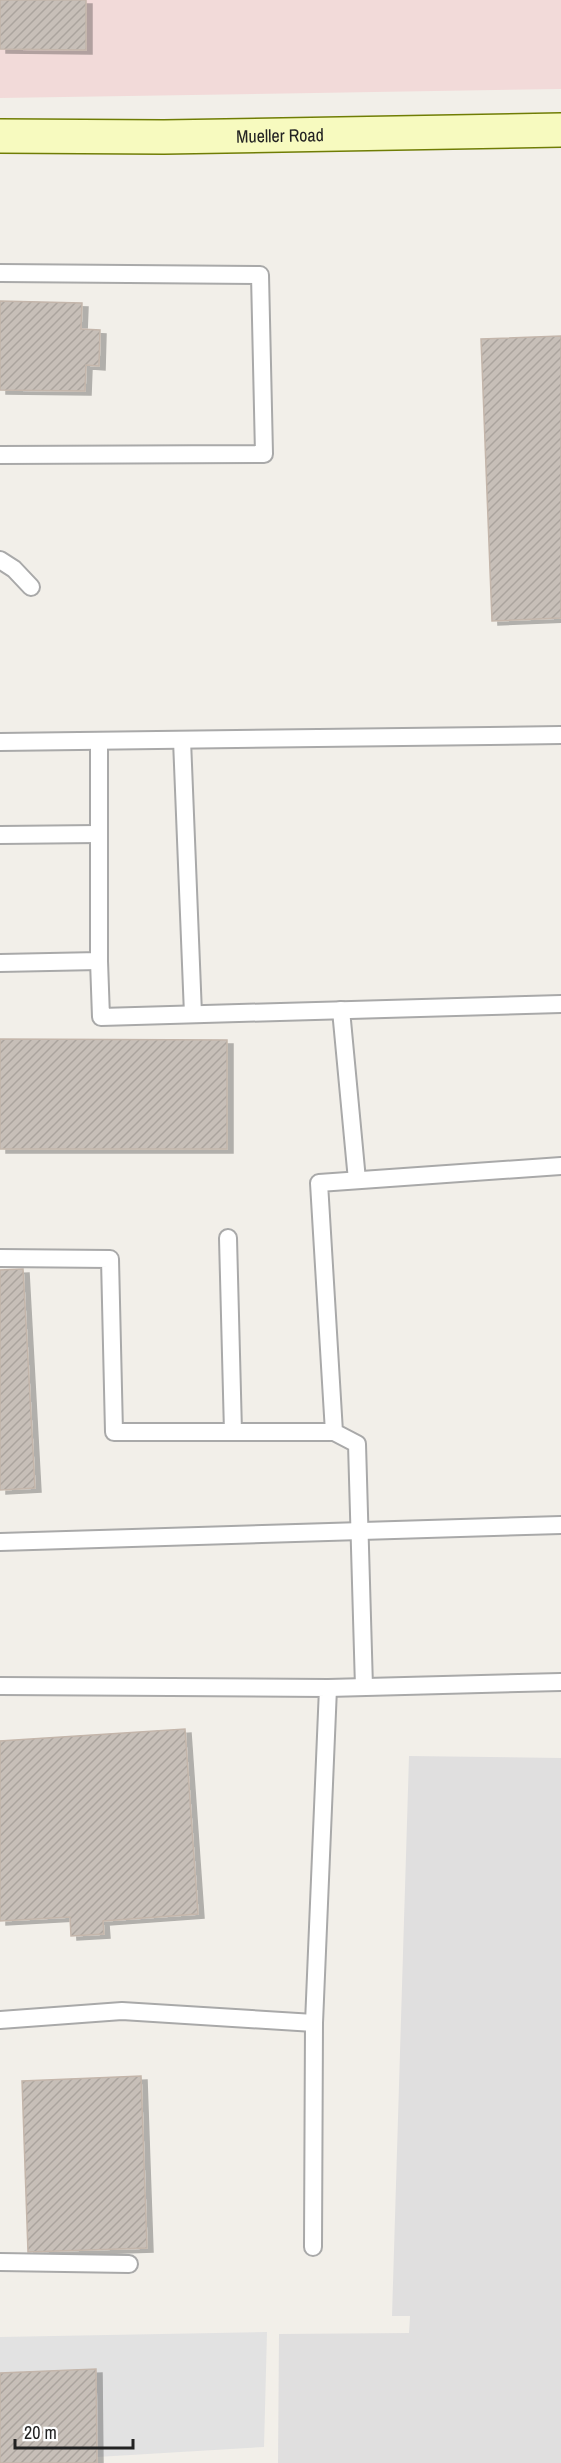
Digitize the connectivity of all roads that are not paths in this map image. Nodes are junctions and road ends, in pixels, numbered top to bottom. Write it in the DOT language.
graph roads {
  1 [pos="561,130"];
  2 [pos="0,136"];
  3 [pos="0,273"];
  4 [pos="0,455"];
  5 [pos="0,560"];
  6 [pos="31,587"];
  7 [pos="561,735"];
  8 [pos="182,740"];
  9 [pos="0,742"];
  10 [pos="99,742"];
  11 [pos="99,834"];
  12 [pos="0,835"];
  13 [pos="99,961"];
  14 [pos="0,963"];
  15 [pos="561,1004"];
  16 [pos="341,1010"];
  17 [pos="193,1014"];
  18 [pos="561,1166"];
  19 [pos="357,1180"];
  20 [pos="228,1239"];
  21 [pos="0,1258"];
  22 [pos="233,1432"];
  23 [pos="334,1432"];
  24 [pos="561,1525"];
  25 [pos="360,1529"];
  26 [pos="0,1542"];
  27 [pos="561,1682"];
  28 [pos="0,1686"];
  29 [pos="364,1687"];
  30 [pos="328,1688"];
  31 [pos="0,2020"];
  32 [pos="314,2024"];
  33 [pos="313,2247"];
  34 [pos="0,2262"];
  35 [pos="129,2264"];
  1 -- 2 [label="street, Mueller Road"];
  3 -- 4 [label="lane"];
  5 -- 6 [label="lane"];
  7 -- 8 [label="lane"];
  8 -- 10 [label="lane"];
  8 -- 17 [label="lane"];
  9 -- 10 [label="lane"];
  10 -- 11 [label="lane"];
  11 -- 12 [label="lane"];
  11 -- 13 [label="lane"];
  13 -- 14 [label="lane"];
  13 -- 17 [label="lane"];
  15 -- 16 [label="lane"];
  16 -- 17 [label="lane"];
  16 -- 19 [label="lane"];
  18 -- 19 [label="lane"];
  19 -- 23 [label="lane"];
  20 -- 22 [label="lane"];
  21 -- 22 [label="lane"];
  22 -- 23 [label="lane"];
  23 -- 25 [label="lane"];
  24 -- 25 [label="lane"];
  25 -- 26 [label="lane"];
  25 -- 29 [label="lane"];
  27 -- 29 [label="lane"];
  28 -- 30 [label="lane"];
  29 -- 30 [label="lane"];
  30 -- 32 [label="lane"];
  31 -- 32 [label="lane"];
  32 -- 33 [label="lane"];
  34 -- 35 [label="lane"];
}
